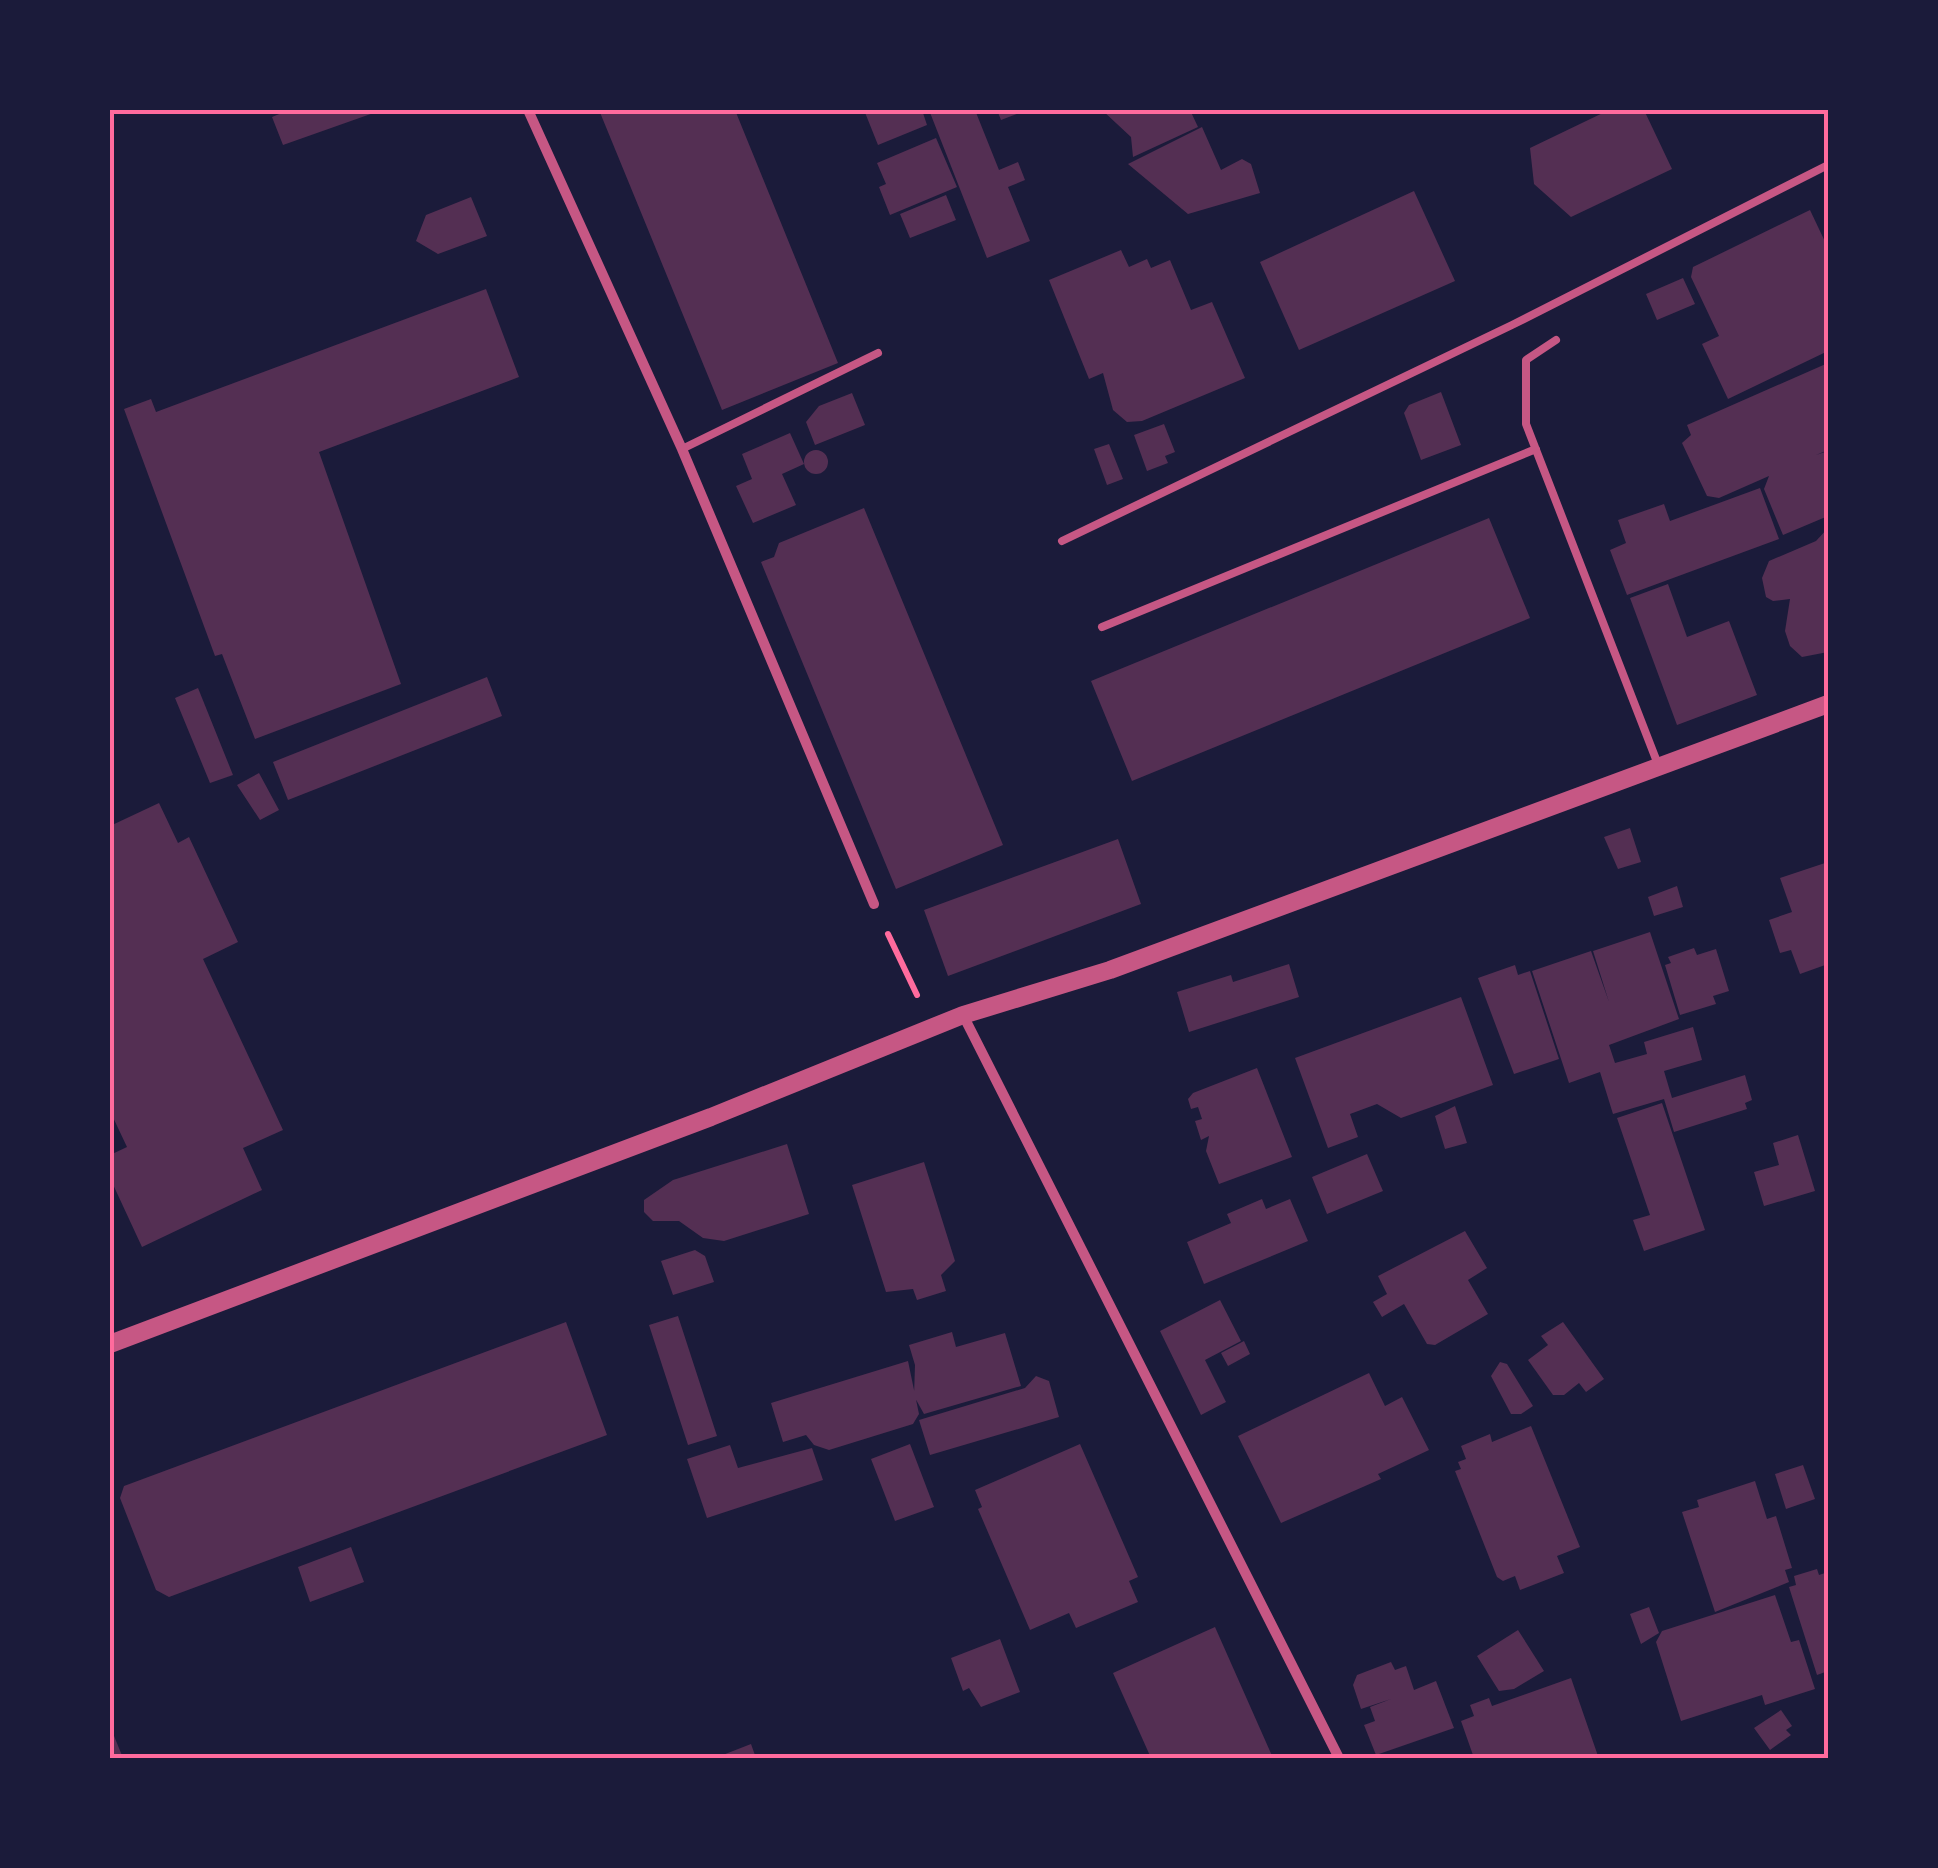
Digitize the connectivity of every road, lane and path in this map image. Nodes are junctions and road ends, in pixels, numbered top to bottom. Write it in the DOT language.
graph roads {
  1 [pos="528,110"];
  2 [pos="1828,165"];
  3 [pos="1556,340"];
  4 [pos="878,353"];
  5 [pos="682,449"];
  6 [pos="1536,449"];
  7 [pos="1062,541"];
  8 [pos="1102,627"];
  9 [pos="1828,704"];
  10 [pos="1658,767"];
  11 [pos="874,904"];
  12 [pos="963,1015"];
  13 [pos="933,1028"];
  14 [pos="110,1344"];
  15 [pos="1339,1758"];
  1 -- 5 [label="street"];
  2 -- 7 [label="lane"];
  3 -- 6 [label="lane"];
  4 -- 5 [label="lane"];
  5 -- 11 [label="street"];
  6 -- 8 [label="lane"];
  6 -- 10 [label="lane"];
  9 -- 10 [label="street"];
  10 -- 12 [label="street"];
  11 -- 13 [label="path"];
  12 -- 13 [label="street"];
  12 -- 15 [label="street"];
  13 -- 14 [label="street"];
}
